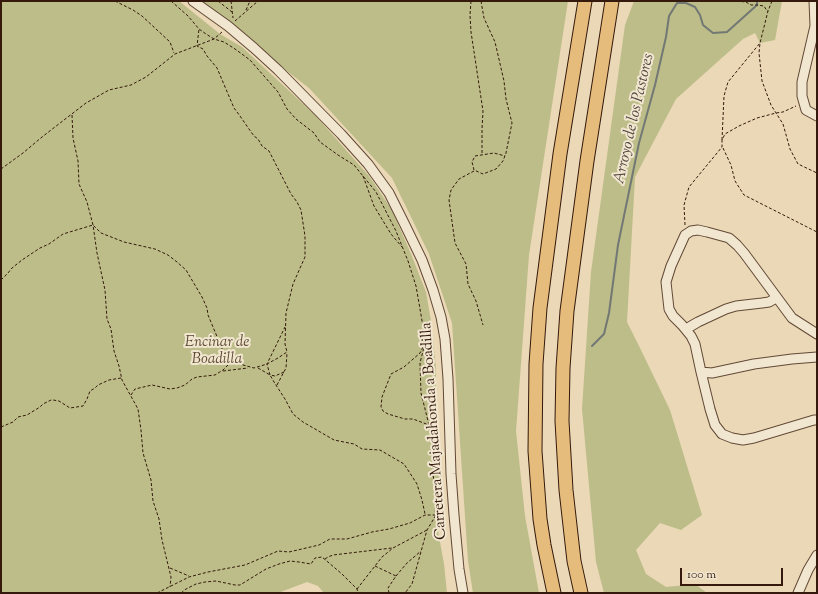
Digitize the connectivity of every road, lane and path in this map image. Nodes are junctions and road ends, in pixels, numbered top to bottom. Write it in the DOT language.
graph roads {
  1 [pos="115,1"];
  2 [pos="171,1"];
  3 [pos="193,1"];
  4 [pos="218,1"];
  5 [pos="231,1"];
  6 [pos="250,1"];
  7 [pos="258,1"];
  8 [pos="471,1"];
  9 [pos="480,1"];
  10 [pos="585,1"];
  11 [pos="612,1"];
  12 [pos="736,1"];
  13 [pos="772,1"];
  14 [pos="814,1"];
  15 [pos="246,11"];
  16 [pos="768,11"];
  17 [pos="232,12"];
  18 [pos="228,26"];
  19 [pos="199,29"];
  20 [pos="214,39"];
  21 [pos="760,43"];
  22 [pos="198,46"];
  23 [pos="175,54"];
  24 [pos="803,102"];
  25 [pos="776,113"];
  26 [pos="72,114"];
  27 [pos="817,116"];
  28 [pos="722,140"];
  29 [pos="722,148"];
  30 [pos="482,155"];
  31 [pos="505,156"];
  32 [pos="1,170"];
  33 [pos="474,170"];
  34 [pos="817,173"];
  35 [pos="363,176"];
  36 [pos="93,225"];
  37 [pos="817,232"];
  38 [pos="685,235"];
  39 [pos="403,248"];
  40 [pos="1,280"];
  41 [pos="776,298"];
  42 [pos="286,325"];
  43 [pos="483,325"];
  44 [pos="686,329"];
  45 [pos="817,334"];
  46 [pos="424,347"];
  47 [pos="287,352"];
  48 [pos="817,357"];
  49 [pos="232,362"];
  50 [pos="267,364"];
  51 [pos="250,367"];
  52 [pos="257,367"];
  53 [pos="220,372"];
  54 [pos="284,372"];
  55 [pos="701,372"];
  56 [pos="270,375"];
  57 [pos="122,378"];
  58 [pos="276,386"];
  59 [pos="131,396"];
  60 [pos="817,420"];
  61 [pos="429,425"];
  62 [pos="1,427"];
  63 [pos="425,515"];
  64 [pos="436,515"];
  65 [pos="426,530"];
  66 [pos="544,545"];
  67 [pos="393,548"];
  68 [pos="421,551"];
  69 [pos="817,554"];
  70 [pos="325,560"];
  71 [pos="374,566"];
  72 [pos="169,568"];
  73 [pos="396,576"];
  74 [pos="189,577"];
  75 [pos="170,587"];
  76 [pos="357,589"];
  77 [pos="157,593"];
  78 [pos="181,593"];
  79 [pos="358,593"];
  80 [pos="389,593"];
  81 [pos="405,593"];
  82 [pos="464,593"];
  83 [pos="548,593"];
  84 [pos="554,593"];
  85 [pos="581,593"];
  86 [pos="798,593"];
  1 -- 23 [label="path"];
  2 -- 19 [label="path"];
  3 -- 18 [label="street, Carretera Majadahonda a Boadilla"];
  4 -- 17 [label="path"];
  5 -- 17 [label="path"];
  6 -- 15 [label="path"];
  7 -- 15 [label="path"];
  8 -- 30 [label="path"];
  9 -- 31 [label="path"];
  10 -- 66 [label="highway"];
  11 -- 85 [label="highway"];
  12 -- 16 [label="path"];
  13 -- 16 [label="path"];
  14 -- 24 [label="street"];
  15 -- 17 [label="path"];
  16 -- 21 [label="path"];
  18 -- 20 [label="path"];
  18 -- 82 [label="street, Carretera Majadahonda a Boadilla"];
  19 -- 20 [label="path"];
  19 -- 22 [label="path"];
  20 -- 22 [label="path"];
  20 -- 35 [label="path"];
  21 -- 25 [label="path"];
  21 -- 28 [label="path"];
  22 -- 23 [label="path"];
  22 -- 42 [label="path"];
  23 -- 26 [label="path"];
  24 -- 25 [label="path"];
  24 -- 27 [label="street"];
  25 -- 28 [label="path"];
  25 -- 34 [label="path"];
  26 -- 32 [label="path"];
  26 -- 36 [label="path"];
  28 -- 29 [label="path"];
  29 -- 37 [label="path"];
  29 -- 38 [label="path"];
  30 -- 31 [label="path"];
  30 -- 33 [label="path"];
  31 -- 33 [label="path"];
  33 -- 43 [label="path"];
  35 -- 39 [label="path"];
  35 -- 39 [label="path"];
  36 -- 40 [label="path"];
  36 -- 49 [label="path"];
  36 -- 57 [label="path"];
  38 -- 41 [label="street"];
  38 -- 44 [label="street"];
  39 -- 46 [label="path"];
  41 -- 44 [label="street"];
  41 -- 45 [label="street"];
  42 -- 47 [label="path"];
  42 -- 50 [label="path"];
  44 -- 55 [label="street"];
  46 -- 61 [label="path"];
  46 -- 61 [label="path"];
  47 -- 50 [label="path"];
  47 -- 54 [label="path"];
  48 -- 55 [label="street"];
  49 -- 51 [label="path"];
  49 -- 53 [label="path"];
  50 -- 52 [label="path"];
  50 -- 56 [label="path"];
  51 -- 52 [label="path"];
  51 -- 53 [label="path"];
  52 -- 56 [label="path"];
  53 -- 59 [label="path"];
  54 -- 56 [label="path"];
  54 -- 58 [label="path"];
  55 -- 60 [label="street"];
  56 -- 58 [label="path"];
  57 -- 59 [label="path"];
  57 -- 62 [label="path"];
  58 -- 63 [label="path"];
  59 -- 72 [label="path"];
  61 -- 64 [label="path"];
  63 -- 64 [label="path"];
  63 -- 74 [label="path"];
  64 -- 65 [label="path"];
  65 -- 67 [label="path"];
  65 -- 68 [label="path"];
  66 -- 83 [label="highway"];
  66 -- 84 [label="highway"];
  67 -- 70 [label="path"];
  67 -- 71 [label="path"];
  68 -- 73 [label="path"];
  68 -- 81 [label="path"];
  69 -- 86 [label="street"];
  70 -- 76 [label="path"];
  70 -- 78 [label="path"];
  71 -- 73 [label="path"];
  71 -- 76 [label="path"];
  72 -- 74 [label="path"];
  72 -- 75 [label="path"];
  73 -- 80 [label="path"];
  74 -- 75 [label="path"];
  75 -- 77 [label="path"];
  76 -- 79 [label="path"];
}
